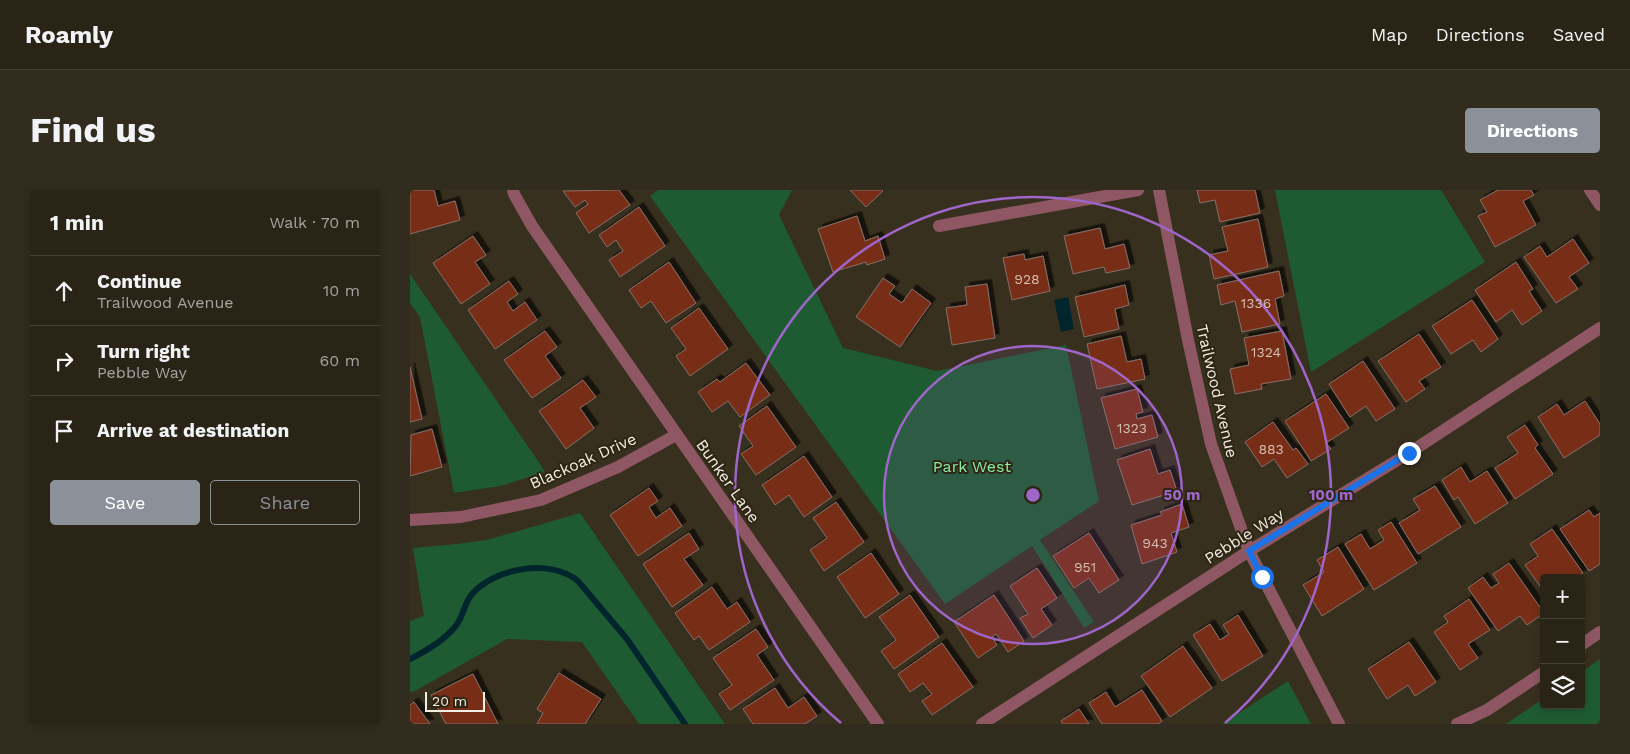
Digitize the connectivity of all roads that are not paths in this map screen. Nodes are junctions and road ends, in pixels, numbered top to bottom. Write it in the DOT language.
graph roads {
  1 [pos="514,190"];
  2 [pos="1138,190"];
  3 [pos="1159,190"];
  4 [pos="1590,190"];
  5 [pos="1600,205"];
  6 [pos="939,226"];
  7 [pos="1600,328"];
  8 [pos="676,435"];
  9 [pos="410,520"];
  10 [pos="1249,551"];
  11 [pos="1600,632"];
  12 [pos="1585,642"];
  13 [pos="1540,675"];
  14 [pos="878,724"];
  15 [pos="982,724"];
  16 [pos="1339,724"];
  17 [pos="1457,724"];
  1 -- 8 [label="street, Bunker Lane"];
  2 -- 6 [label="street"];
  3 -- 10 [label="street, Trailwood Avenue"];
  4 -- 5 [label="street"];
  7 -- 10 [label="street, Pebble Way"];
  8 -- 9 [label="street, Blackoak Drive"];
  8 -- 14 [label="street, Bunker Lane"];
  10 -- 15 [label="street, Pebble Way"];
  10 -- 16 [label="street, Trailwood Avenue"];
  11 -- 12 [label="street"];
  13 -- 17 [label="street"];
}
